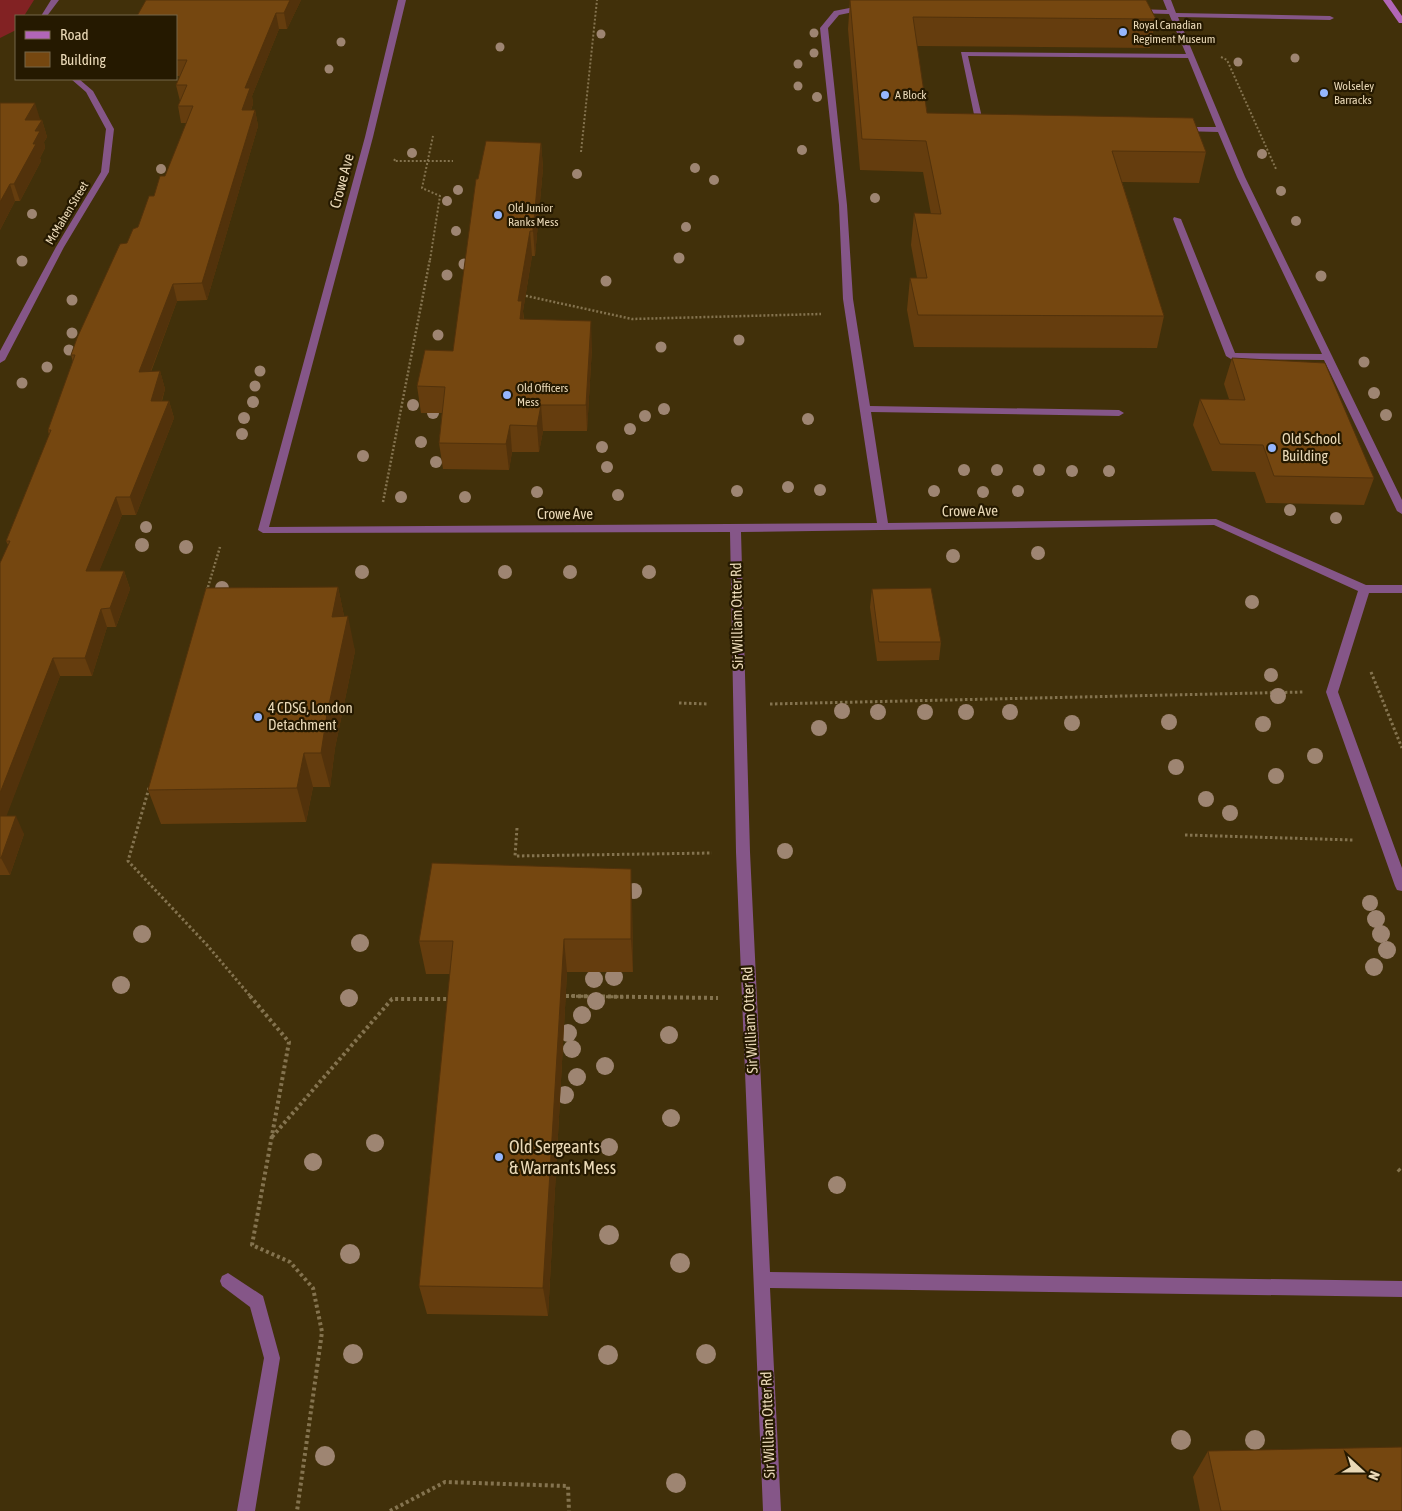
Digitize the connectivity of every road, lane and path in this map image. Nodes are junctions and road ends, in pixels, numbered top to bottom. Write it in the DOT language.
graph roads {
  1 [pos="54,0"];
  2 [pos="402,0"];
  3 [pos="596,0"];
  4 [pos="1167,0"];
  5 [pos="1387,0"];
  6 [pos="871,6"];
  7 [pos="1124,10"];
  8 [pos="1173,13"];
  9 [pos="45,15"];
  10 [pos="1330,18"];
  11 [pos="1402,21"];
  12 [pos="1190,56"];
  13 [pos="1219,56"];
  14 [pos="76,80"];
  15 [pos="999,125"];
  16 [pos="1173,129"];
  17 [pos="1221,130"];
  18 [pos="433,136"];
  19 [pos="581,152"];
  20 [pos="396,154"];
  21 [pos="428,161"];
  22 [pos="453,161"];
  23 [pos="1276,169"];
  24 [pos="1177,219"];
  25 [pos="522,295"];
  26 [pos="852,313"];
  27 [pos="1328,357"];
  28 [pos="0,360"];
  29 [pos="866,408"];
  30 [pos="1119,413"];
  31 [pos="1402,510"];
  32 [pos="883,527"];
  33 [pos="735,529"];
  34 [pos="378,530"];
  35 [pos="220,548"];
  36 [pos="1364,589"];
  37 [pos="1402,589"];
  38 [pos="206,595"];
  39 [pos="1370,669"];
  40 [pos="1332,692"];
  41 [pos="739,705"];
  42 [pos="1402,748"];
  43 [pos="150,785"];
  44 [pos="517,828"];
  45 [pos="1185,835"];
  46 [pos="1386,841"];
  47 [pos="743,852"];
  48 [pos="1402,886"];
  49 [pos="566,996"];
  50 [pos="457,999"];
  51 [pos="748,999"];
  52 [pos="272,1137"];
  53 [pos="1398,1169"];
  54 [pos="1402,1173"];
  55 [pos="762,1280"];
  56 [pos="228,1281"];
  57 [pos="1402,1289"];
  58 [pos="246,1511"];
  59 [pos="297,1511"];
  60 [pos="390,1511"];
  61 [pos="569,1511"];
  62 [pos="772,1511"];
  1 -- 9 [label="street"];
  2 -- 34 [label="street, Crowe Ave"];
  3 -- 19 [label="path"];
  4 -- 8 [label="street"];
  5 -- 11 [label="main road"];
  6 -- 26 [label="street"];
  7 -- 8 [label="street"];
  8 -- 10 [label="street"];
  8 -- 12 [label="street"];
  12 -- 15 [label="street"];
  12 -- 17 [label="street"];
  13 -- 23 [label="path"];
  14 -- 28 [label="street, McMahen Street"];
  16 -- 17 [label="street"];
  17 -- 27 [label="street"];
  18 -- 21 [label="path"];
  20 -- 21 [label="path"];
  21 -- 22 [label="path"];
  21 -- 34 [label="path"];
  24 -- 27 [label="street"];
  25 -- 26 [label="path"];
  26 -- 29 [label="street"];
  27 -- 31 [label="street"];
  29 -- 30 [label="street"];
  29 -- 32 [label="street"];
  32 -- 33 [label="street, Crowe Ave"];
  32 -- 36 [label="street, Crowe Ave"];
  33 -- 34 [label="street, Crowe Ave"];
  33 -- 41 [label="street, Sir William Otter Rd"];
  35 -- 38 [label="path"];
  36 -- 37 [label="street, Crowe Ave"];
  36 -- 40 [label="street"];
  39 -- 42 [label="path"];
  40 -- 41 [label="path"];
  40 -- 46 [label="street"];
  41 -- 47 [label="street, Sir William Otter Rd"];
  43 -- 52 [label="path"];
  44 -- 47 [label="path"];
  45 -- 46 [label="path"];
  46 -- 48 [label="street"];
  47 -- 51 [label="street, Sir William Otter Rd"];
  49 -- 51 [label="path"];
  50 -- 52 [label="path"];
  51 -- 55 [label="street, Sir William Otter Rd"];
  52 -- 59 [label="path"];
  53 -- 54 [label="path"];
  55 -- 57 [label="street"];
  55 -- 62 [label="street, Sir William Otter Rd"];
  56 -- 58 [label="street"];
  60 -- 61 [label="path"];
}
